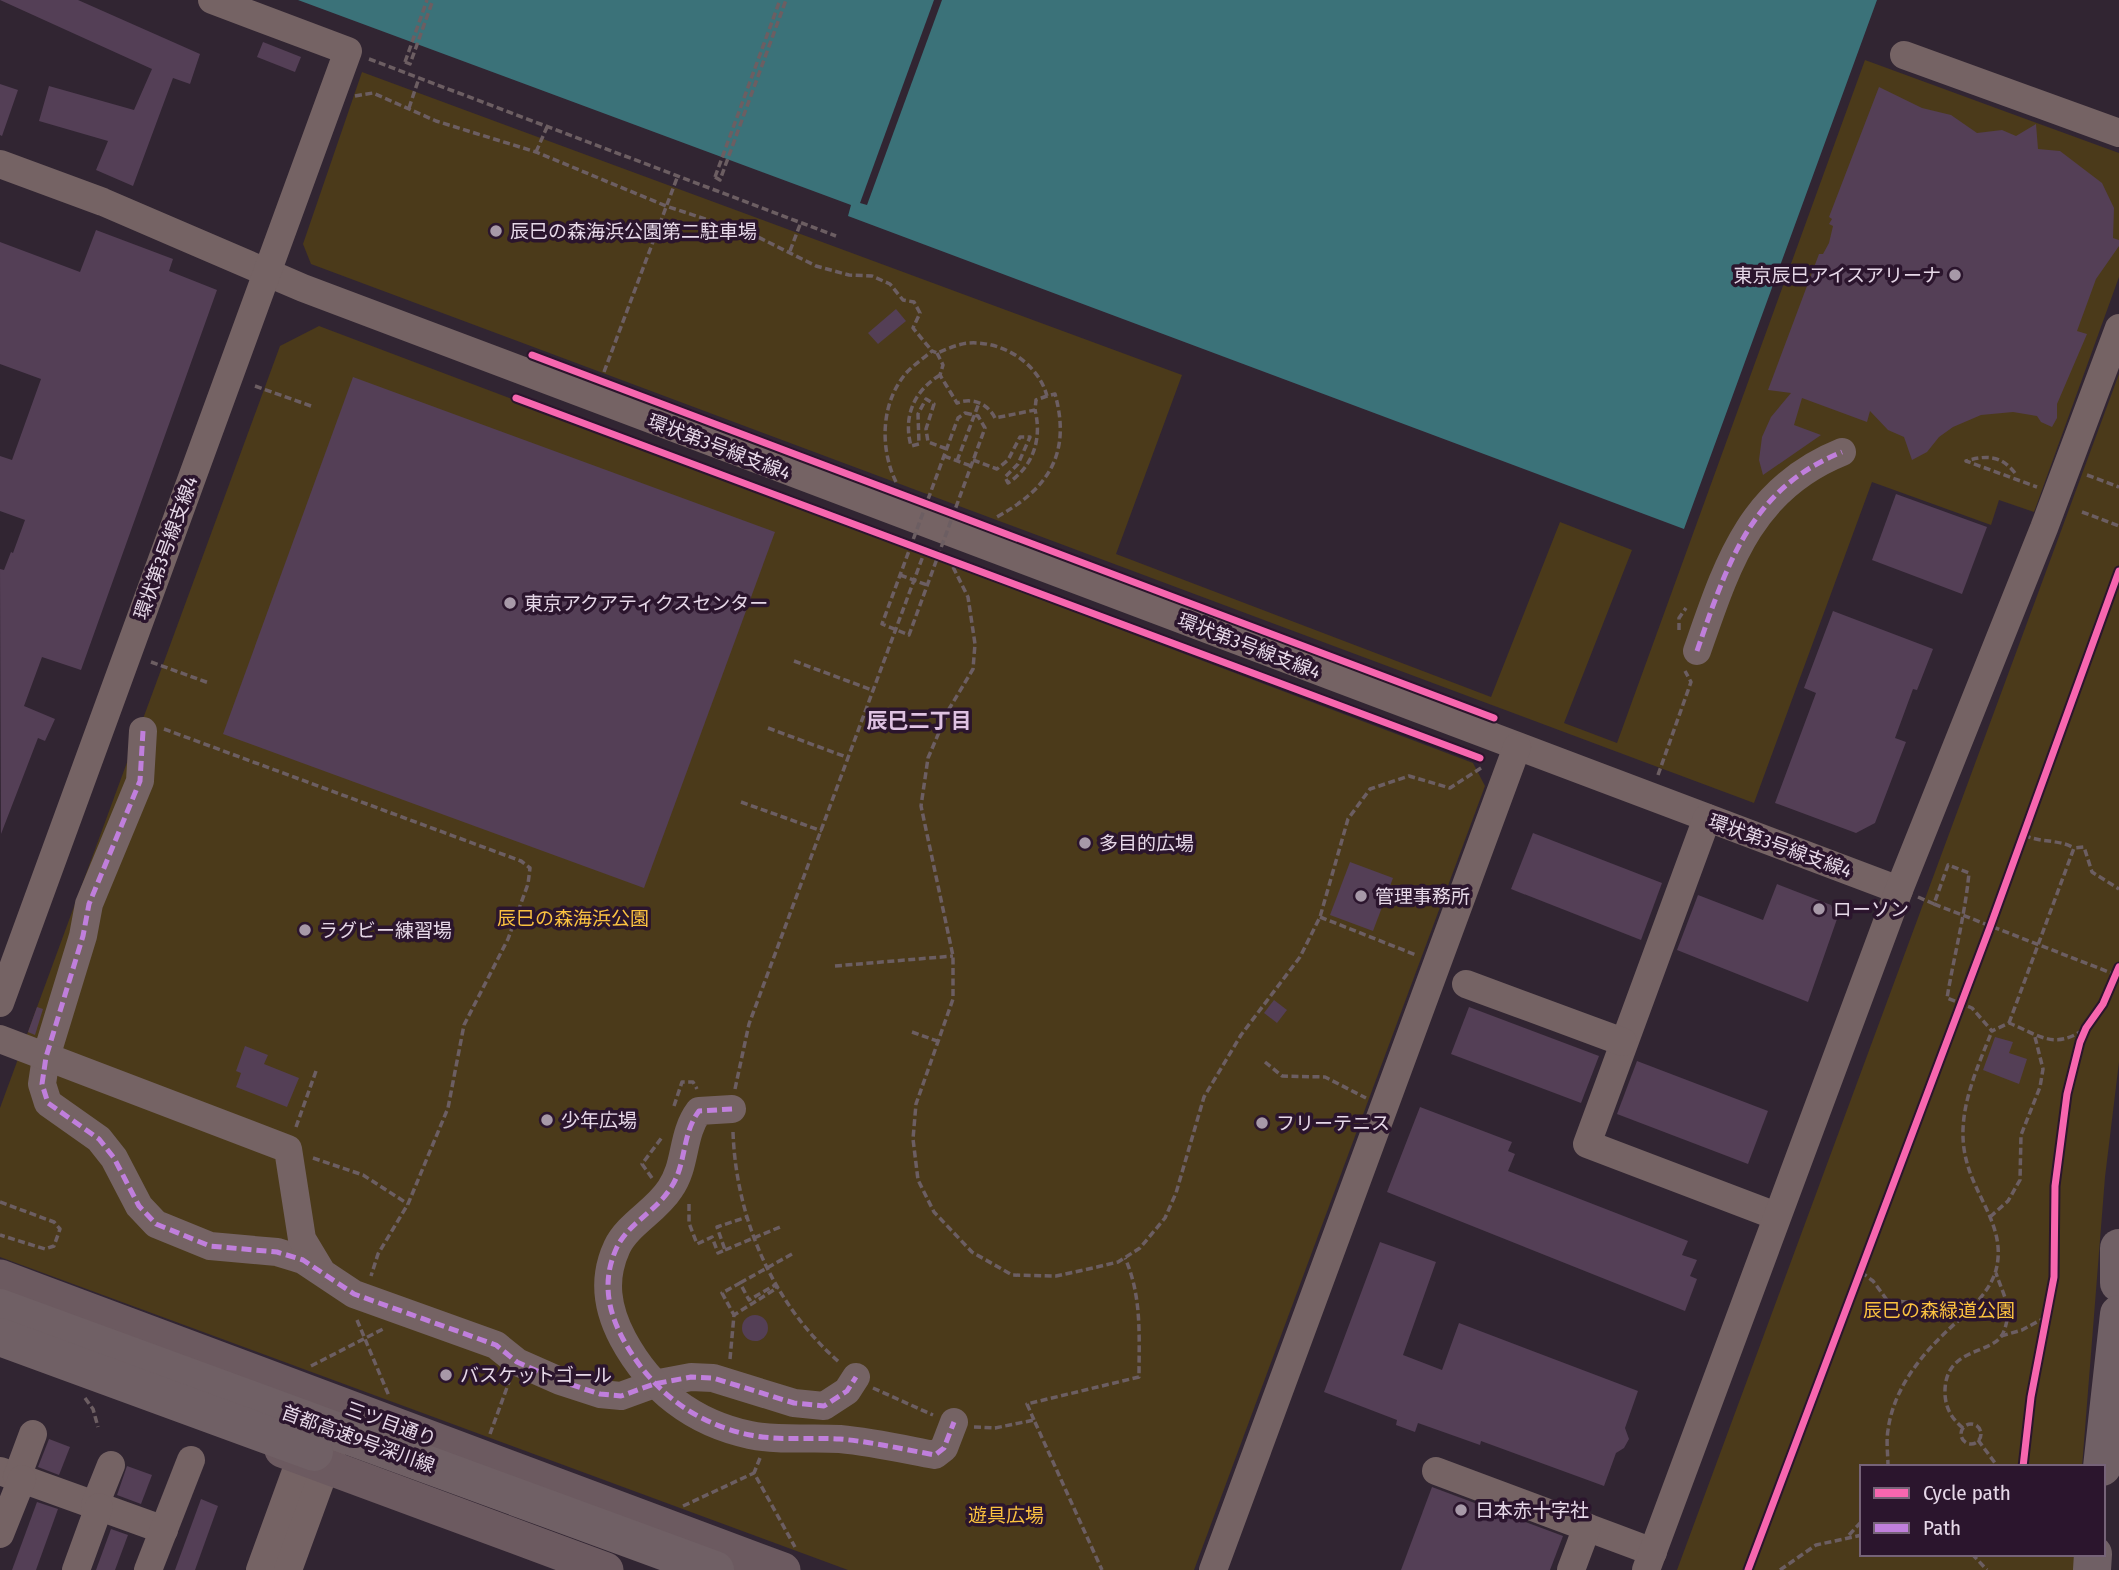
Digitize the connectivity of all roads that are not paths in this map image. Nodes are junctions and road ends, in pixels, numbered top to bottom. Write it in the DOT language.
graph roads {
  1 [pos="212,0"];
  2 [pos="1904,55"];
  3 [pos="2119,132"];
  4 [pos="1,172"];
  5 [pos="268,273"];
  6 [pos="2119,328"];
  7 [pos="1842,452"];
  8 [pos="1697,651"];
  9 [pos="143,731"];
  10 [pos="1517,747"];
  11 [pos="1707,818"];
  12 [pos="1908,893"];
  13 [pos="1466,984"];
  14 [pos="0,1003"];
  15 [pos="0,1039"];
  16 [pos="1623,1042"];
  17 [pos="46,1057"];
  18 [pos="732,1109"];
  19 [pos="1776,1216"];
  20 [pos="2119,1248"];
  21 [pos="320,1269"];
  22 [pos="0,1277"];
  23 [pos="2119,1283"];
  24 [pos="0,1308"];
  25 [pos="2119,1314"];
  26 [pos="0,1315"];
  27 [pos="0,1337"];
  28 [pos="0,1344"];
  29 [pos="856,1377"];
  30 [pos="654,1384"];
  31 [pos="954,1422"];
  32 [pos="324,1433"];
  33 [pos="33,1434"];
  34 [pos="191,1460"];
  35 [pos="111,1465"];
  36 [pos="2102,1465"];
  37 [pos="1436,1471"];
  38 [pos="13,1475"];
  39 [pos="97,1506"];
  40 [pos="1587,1527"];
  41 [pos="164,1530"];
  42 [pos="0,1534"];
  43 [pos="1649,1561"];
  44 [pos="791,1562"];
  45 [pos="76,1570"];
  46 [pos="148,1570"];
  47 [pos="260,1570"];
  48 [pos="288,1570"];
  49 [pos="606,1570"];
  50 [pos="638,1570"];
  51 [pos="697,1570"];
  52 [pos="715,1570"];
  53 [pos="1213,1570"];
  54 [pos="1571,1570"];
  1 -- 5 [label="street"];
  2 -- 3 [label="street"];
  4 -- 5 [label="street"];
  5 -- 10 [label="street, 環状第3号線支線4"];
  5 -- 14 [label="street, 環状第3号線支線4"];
  6 -- 12 [label="street"];
  7 -- 8 [label="street"];
  9 -- 17 [label="street"];
  10 -- 11 [label="street, 環状第3号線支線4"];
  10 -- 53 [label="street"];
  11 -- 12 [label="street, 環状第3号線支線4"];
  11 -- 16 [label="street"];
  12 -- 19 [label="street"];
  13 -- 16 [label="street"];
  15 -- 17 [label="street"];
  16 -- 19 [label="street"];
  17 -- 21 [label="street"];
  17 -- 21 [label="street"];
  18 -- 30 [label="street"];
  19 -- 43 [label="street"];
  20 -- 23 [label="highway"];
  21 -- 30 [label="street"];
  22 -- 32 [label="main road, 三ツ目通り"];
  24 -- 52 [label="highway, 首都高速9号深川線, bridge"];
  25 -- 36 [label="highway"];
  26 -- 32 [label="main road, 三ツ目通り"];
  27 -- 50 [label="highway, 首都高速9号深川線, bridge"];
  28 -- 32 [label="main road"];
  29 -- 30 [label="street"];
  30 -- 31 [label="street"];
  32 -- 44 [label="main road, 三ツ目通り"];
  32 -- 47 [label="street"];
  32 -- 48 [label="street"];
  32 -- 49 [label="main road"];
  32 -- 51 [label="main road, 三ツ目通り"];
  33 -- 38 [label="street"];
  34 -- 41 [label="street"];
  35 -- 39 [label="street"];
  37 -- 40 [label="street"];
  38 -- 39 [label="street"];
  38 -- 42 [label="street"];
  39 -- 41 [label="street"];
  39 -- 45 [label="street"];
  40 -- 43 [label="street"];
  40 -- 54 [label="street"];
  41 -- 46 [label="street"];
}
